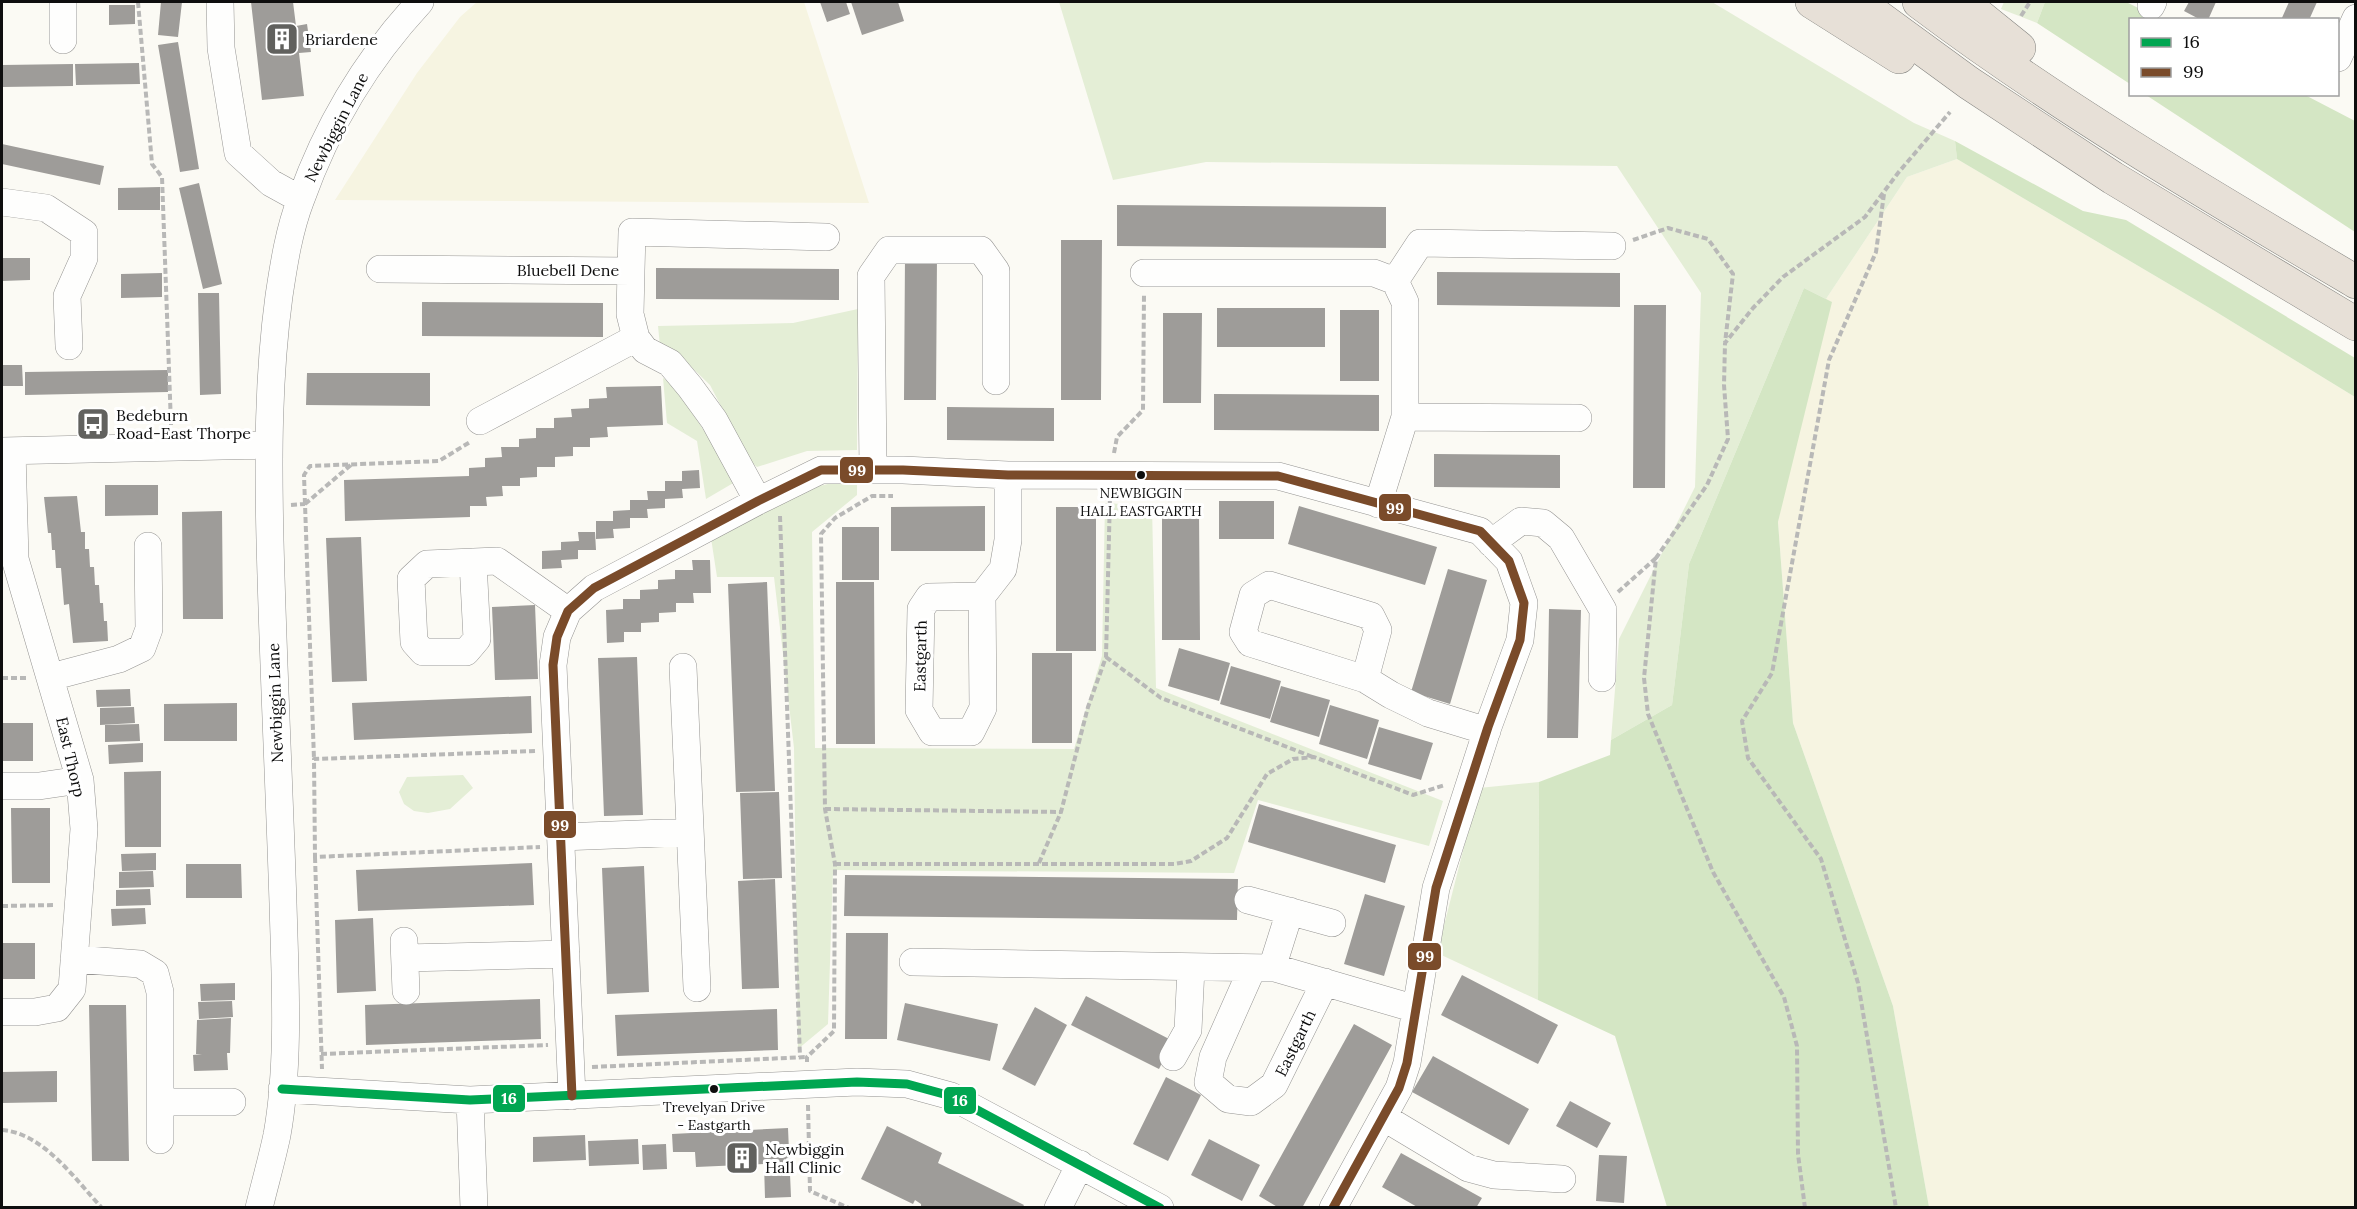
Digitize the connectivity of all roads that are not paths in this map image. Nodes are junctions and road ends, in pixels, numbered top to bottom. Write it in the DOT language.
graph roads {
  1 [pos="63,2"];
  2 [pos="220,2"];
  3 [pos="420,2"];
  4 [pos="1812,2"];
  5 [pos="1858,2"];
  6 [pos="1919,2"];
  7 [pos="1962,2"];
  8 [pos="2355,18"];
  9 [pos="63,40"];
  10 [pos="2339,54"];
  11 [pos="2212,197"];
  12 [pos="300,199"];
  13 [pos="2,202"];
  14 [pos="826,237"];
  15 [pos="1612,246"];
  16 [pos="2250,262"];
  17 [pos="380,269"];
  18 [pos="631,271"];
  19 [pos="1144,273"];
  20 [pos="1395,280"];
  21 [pos="2355,282"];
  22 [pos="2355,324"];
  23 [pos="636,338"];
  24 [pos="69,346"];
  25 [pos="996,381"];
  26 [pos="1406,417"];
  27 [pos="1578,418"];
  28 [pos="480,421"];
  29 [pos="269,445"];
  30 [pos="7,451"];
  31 [pos="873,470"];
  32 [pos="1008,475"];
  33 [pos="769,496"];
  34 [pos="1378,504"];
  35 [pos="1491,543"];
  36 [pos="148,546"];
  37 [pos="8,559"];
  38 [pos="473,562"];
  39 [pos="982,596"];
  40 [pos="568,611"];
  41 [pos="683,667"];
  42 [pos="51,677"];
  43 [pos="1602,678"];
  44 [pos="1365,679"];
  45 [pos="1487,731"];
  46 [pos="80,780"];
  47 [pos="2,786"];
  48 [pos="690,832"];
  49 [pos="561,841"];
  50 [pos="1248,900"];
  51 [pos="1290,911"];
  52 [pos="1332,923"];
  53 [pos="566,954"];
  54 [pos="74,959"];
  55 [pos="913,962"];
  56 [pos="1191,968"];
  57 [pos="1262,968"];
  58 [pos="1325,982"];
  59 [pos="697,988"];
  60 [pos="406,991"];
  61 [pos="1416,1009"];
  62 [pos="2,1012"];
  63 [pos="1173,1057"];
  64 [pos="282,1089"];
  65 [pos="572,1096"];
  66 [pos="470,1100"];
  67 [pos="160,1102"];
  68 [pos="232,1102"];
  69 [pos="1383,1117"];
  70 [pos="160,1140"];
  71 [pos="1080,1164"];
  72 [pos="1562,1179"];
  73 [pos="259,1208"];
  74 [pos="474,1208"];
  75 [pos="1058,1208"];
  76 [pos="1160,1208"];
  77 [pos="1334,1208"];
  1 -- 9 [label="street"];
  2 -- 12 [label="street, Newbiggin Lane"];
  3 -- 12 [label="street, Newbiggin Lane"];
  4 -- 16 [label="highway"];
  5 -- 16 [label="highway"];
  6 -- 11 [label="highway"];
  7 -- 11 [label="highway"];
  8 -- 10 [label="street"];
  11 -- 21 [label="highway"];
  12 -- 29 [label="street, Newbiggin Lane"];
  13 -- 24 [label="street"];
  14 -- 18 [label="street, Bluebell Dene"];
  15 -- 20 [label="street"];
  16 -- 22 [label="highway"];
  17 -- 18 [label="street, Bluebell Dene"];
  18 -- 23 [label="street"];
  19 -- 20 [label="street"];
  20 -- 26 [label="street"];
  23 -- 28 [label="street"];
  23 -- 33 [label="street"];
  25 -- 31 [label="street"];
  26 -- 27 [label="street"];
  26 -- 34 [label="street"];
  29 -- 30 [label="street"];
  29 -- 64 [label="street, Newbiggin Lane"];
  30 -- 37 [label="street, East Thorp"];
  31 -- 32 [label="street"];
  31 -- 33 [label="street"];
  32 -- 34 [label="street"];
  32 -- 39 [label="street"];
  33 -- 40 [label="street"];
  34 -- 35 [label="street"];
  35 -- 43 [label="street"];
  35 -- 45 [label="street"];
  36 -- 42 [label="street"];
  37 -- 42 [label="street, East Thorp"];
  38 -- 40 [label="street"];
  39 -- 39 [label="street, Eastgarth"];
  40 -- 49 [label="street"];
  41 -- 48 [label="street"];
  42 -- 46 [label="street, East Thorp"];
  44 -- 44 [label="street"];
  44 -- 45 [label="street"];
  45 -- 61 [label="street"];
  46 -- 47 [label="street"];
  46 -- 54 [label="street, East Thorp"];
  48 -- 49 [label="street"];
  48 -- 59 [label="street"];
  49 -- 53 [label="street"];
  50 -- 51 [label="street"];
  51 -- 52 [label="street"];
  51 -- 57 [label="street"];
  53 -- 60 [label="street"];
  53 -- 65 [label="street"];
  54 -- 62 [label="street, East Thorp"];
  54 -- 67 [label="street"];
  55 -- 56 [label="street"];
  56 -- 57 [label="street"];
  56 -- 63 [label="street"];
  57 -- 58 [label="street"];
  57 -- 58 [label="street, Eastgarth"];
  58 -- 61 [label="street"];
  61 -- 69 [label="street"];
  64 -- 66 [label="street"];
  64 -- 73 [label="street, Newbiggin Lane"];
  65 -- 66 [label="street"];
  65 -- 71 [label="street"];
  66 -- 74 [label="street"];
  67 -- 68 [label="street"];
  67 -- 70 [label="street"];
  69 -- 72 [label="street"];
  69 -- 77 [label="street"];
  71 -- 75 [label="street"];
  71 -- 76 [label="street"];
}
